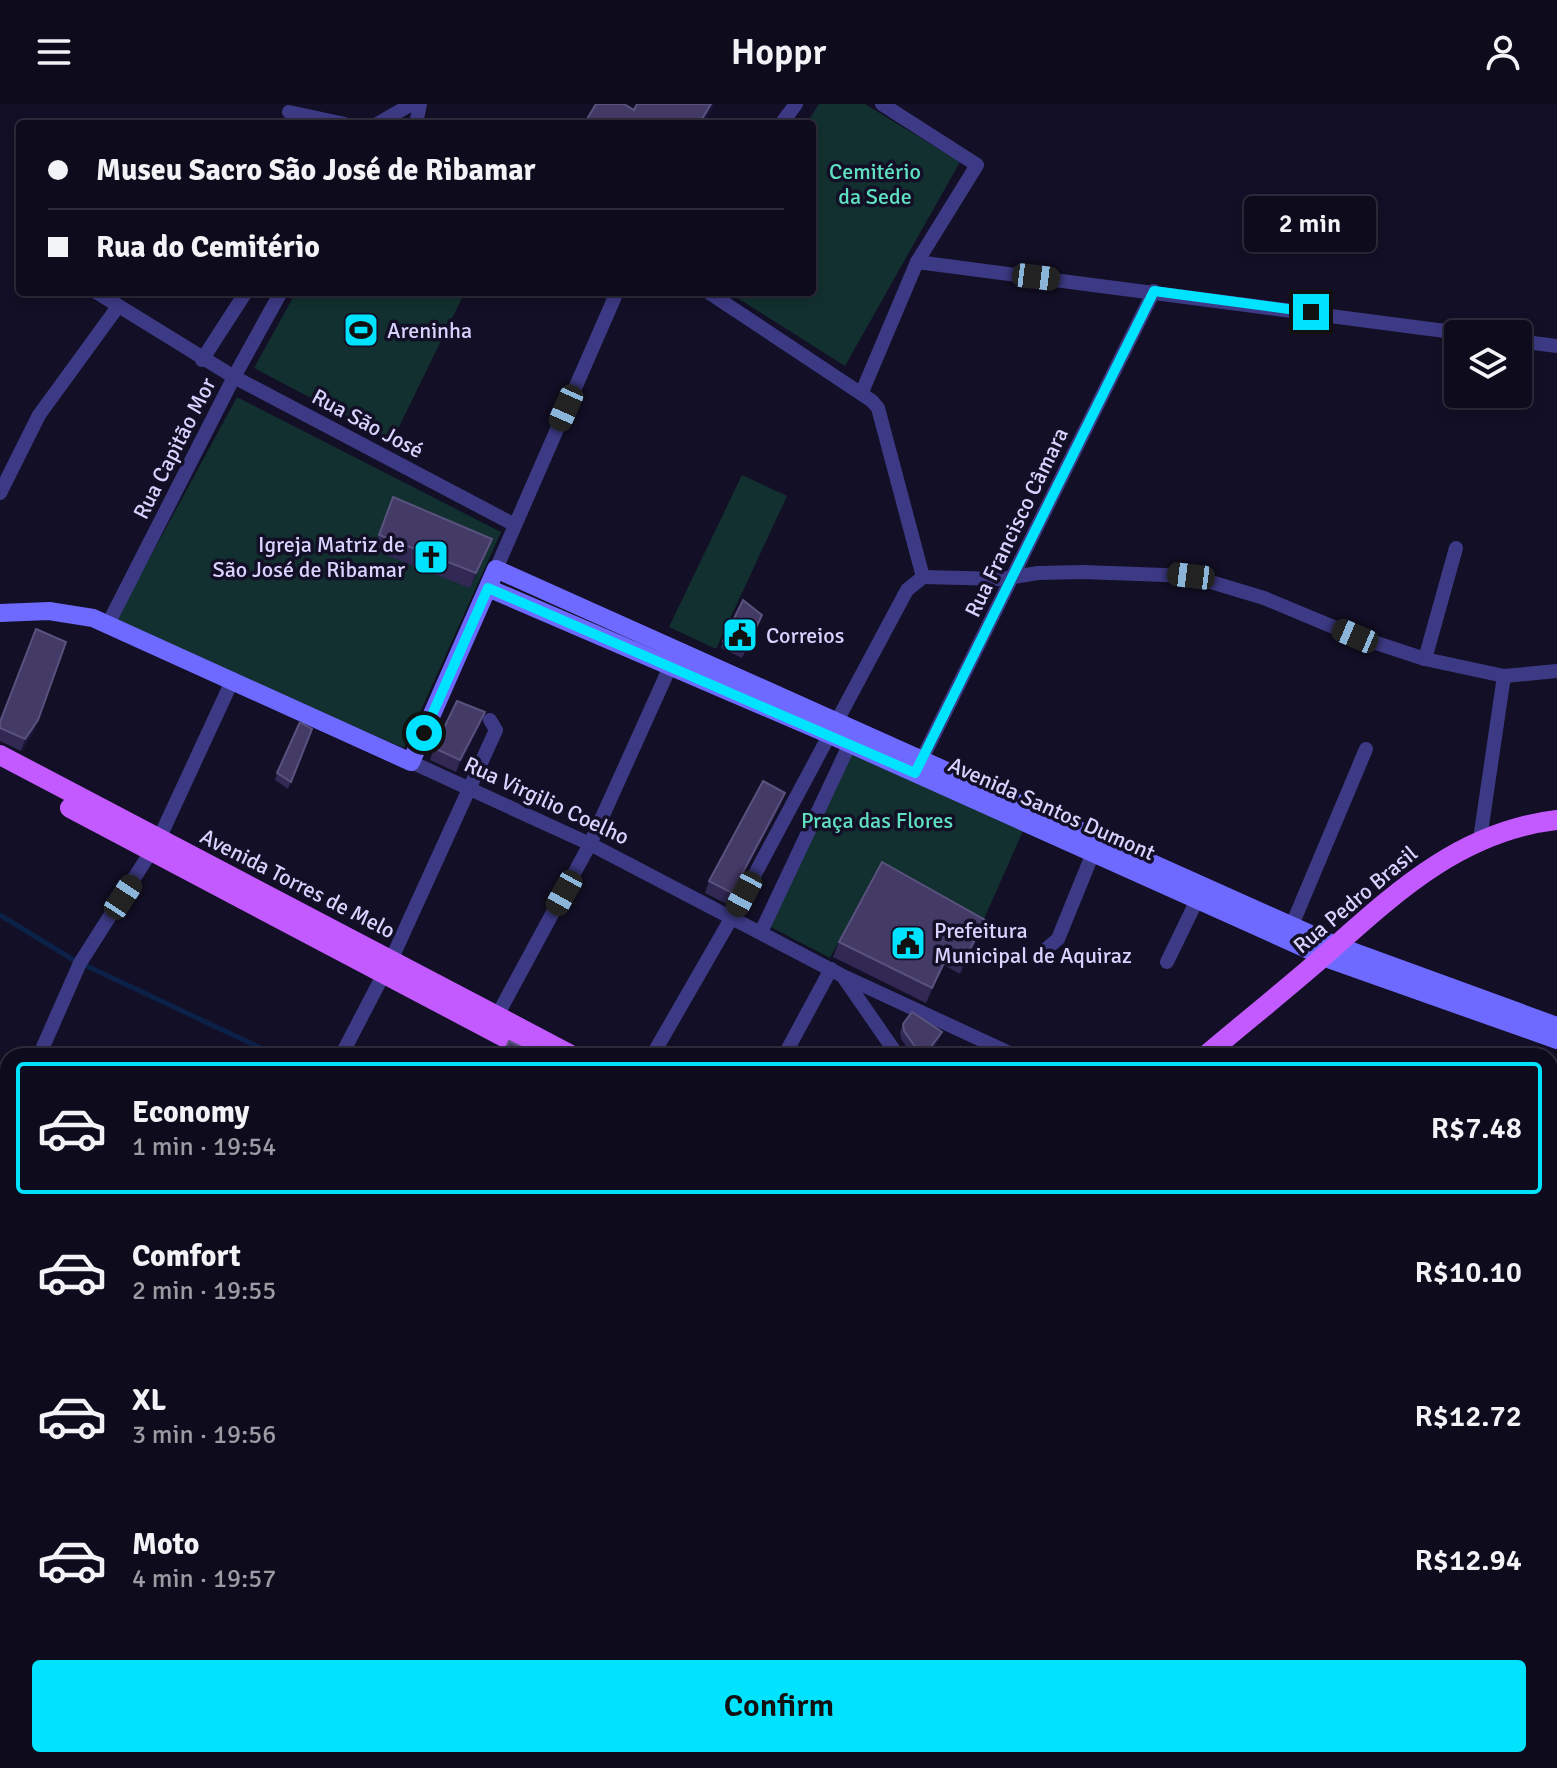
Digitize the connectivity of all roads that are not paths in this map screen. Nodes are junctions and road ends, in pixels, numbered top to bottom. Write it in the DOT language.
graph roads {
  1 [pos="412,104"];
  2 [pos="882,104"];
  3 [pos="289,112"];
  4 [pos="326,120"];
  5 [pos="384,120"];
  6 [pos="917,262"];
  7 [pos="1154,291"];
  8 [pos="101,296"];
  9 [pos="243,296"];
  10 [pos="279,296"];
  11 [pos="615,296"];
  12 [pos="714,296"];
  13 [pos="117,308"];
  14 [pos="1444,331"];
  15 [pos="1532,343"];
  16 [pos="1557,346"];
  17 [pos="202,360"];
  18 [pos="234,377"];
  19 [pos="862,392"];
  20 [pos="0,493"];
  21 [pos="515,525"];
  22 [pos="1456,548"];
  23 [pos="496,569"];
  24 [pos="923,577"];
  25 [pos="1013,577"];
  26 [pos="488,588"];
  27 [pos="0,613"];
  28 [pos="581,618"];
  29 [pos="108,624"];
  30 [pos="674,659"];
  31 [pos="1425,659"];
  32 [pos="1557,671"];
  33 [pos="1504,676"];
  34 [pos="233,679"];
  35 [pos="490,720"];
  36 [pos="833,728"];
  37 [pos="853,737"];
  38 [pos="1366,749"];
  39 [pos="0,755"];
  40 [pos="411,762"];
  41 [pos="919,766"];
  42 [pos="0,770"];
  43 [pos="469,790"];
  44 [pos="1557,820"];
  45 [pos="1480,839"];
  46 [pos="590,844"];
  47 [pos="155,846"];
  48 [pos="1093,853"];
  49 [pos="1197,900"];
  50 [pos="732,917"];
  51 [pos="1292,925"];
  52 [pos="761,932"];
  53 [pos="1045,950"];
  54 [pos="1329,951"];
  55 [pos="1167,962"];
  56 [pos="387,966"];
  57 [pos="836,972"];
  58 [pos="498,1014"];
  59 [pos="1557,1026"];
  60 [pos="1557,1040"];
  61 [pos="43,1048"];
  62 [pos="345,1048"];
  63 [pos="526,1048"];
  64 [pos="559,1048"];
  65 [pos="657,1048"];
  66 [pos="789,1048"];
  67 [pos="892,1048"];
  68 [pos="999,1048"];
  69 [pos="1214,1048"];
  1 -- 5 [label="street"];
  2 -- 6 [label="street"];
  3 -- 4 [label="street"];
  6 -- 7 [label="street"];
  6 -- 19 [label="street"];
  7 -- 14 [label="street"];
  7 -- 25 [label="street, Rua Francisco Câmara"];
  8 -- 13 [label="street, Rua São José"];
  9 -- 17 [label="street, Rua Capitão Mor"];
  10 -- 18 [label="street, Rua Capitão Mor"];
  11 -- 21 [label="street"];
  12 -- 19 [label="street"];
  13 -- 17 [label="street, Rua São José"];
  13 -- 20 [label="street"];
  15 -- 16 [label="street"];
  17 -- 18 [label="street, Rua São José"];
  18 -- 21 [label="street, Rua São José"];
  18 -- 29 [label="street, Rua Capitão Mor"];
  19 -- 24 [label="street"];
  21 -- 23 [label="street"];
  22 -- 31 [label="street"];
  23 -- 26 [label="street"];
  23 -- 28 [label="street, Avenida Santos Dumont"];
  24 -- 25 [label="street"];
  24 -- 36 [label="street"];
  25 -- 31 [label="street"];
  25 -- 41 [label="street, Rua Francisco Câmara"];
  26 -- 28 [label="street, Avenida Santos Dumont"];
  26 -- 40 [label="street"];
  27 -- 29 [label="street, Rua Virgilio Coelho"];
  28 -- 30 [label="street, Avenida Santos Dumont"];
  29 -- 34 [label="street, Rua Virgilio Coelho"];
  30 -- 36 [label="street, Avenida Santos Dumont"];
  30 -- 46 [label="street"];
  31 -- 33 [label="street"];
  32 -- 33 [label="street"];
  33 -- 45 [label="street"];
  34 -- 40 [label="street, Rua Virgilio Coelho"];
  34 -- 47 [label="street"];
  35 -- 43 [label="street"];
  36 -- 37 [label="street, Avenida Santos Dumont"];
  36 -- 50 [label="street"];
  37 -- 41 [label="street, Avenida Santos Dumont"];
  37 -- 52 [label="street"];
  38 -- 51 [label="street"];
  39 -- 47 [label="main road, Avenida Torres de Melo"];
  40 -- 43 [label="street, Rua Virgilio Coelho"];
  41 -- 48 [label="street, Avenida Santos Dumont"];
  41 -- 51 [label="street, Avenida Santos Dumont"];
  42 -- 47 [label="main road, Avenida Torres de Melo"];
  43 -- 46 [label="street, Rua Virgilio Coelho"];
  43 -- 56 [label="street"];
  44 -- 45 [label="main road, Rua Pedro Brasil"];
  45 -- 54 [label="main road, Rua Pedro Brasil"];
  46 -- 50 [label="street, Rua Virgilio Coelho"];
  46 -- 58 [label="street"];
  47 -- 56 [label="main road, Avenida Torres de Melo"];
  47 -- 61 [label="street"];
  48 -- 49 [label="street, Avenida Santos Dumont"];
  48 -- 53 [label="street"];
  49 -- 54 [label="street, Avenida Santos Dumont"];
  49 -- 55 [label="street"];
  50 -- 52 [label="street, Rua Virgilio Coelho"];
  50 -- 65 [label="street"];
  51 -- 54 [label="street, Avenida Santos Dumont"];
  52 -- 57 [label="street, Rua Virgilio Coelho"];
  54 -- 59 [label="street, Avenida Santos Dumont"];
  54 -- 60 [label="street, Avenida Santos Dumont"];
  54 -- 69 [label="main road, Rua Pedro Brasil"];
  56 -- 58 [label="main road, Avenida Torres de Melo"];
  56 -- 62 [label="street"];
  56 -- 63 [label="main road, Avenida Torres de Melo"];
  57 -- 66 [label="street"];
  57 -- 67 [label="street"];
  57 -- 68 [label="street, Rua Virgilio Coelho"];
  58 -- 64 [label="main road, Avenida Torres de Melo"];
}
